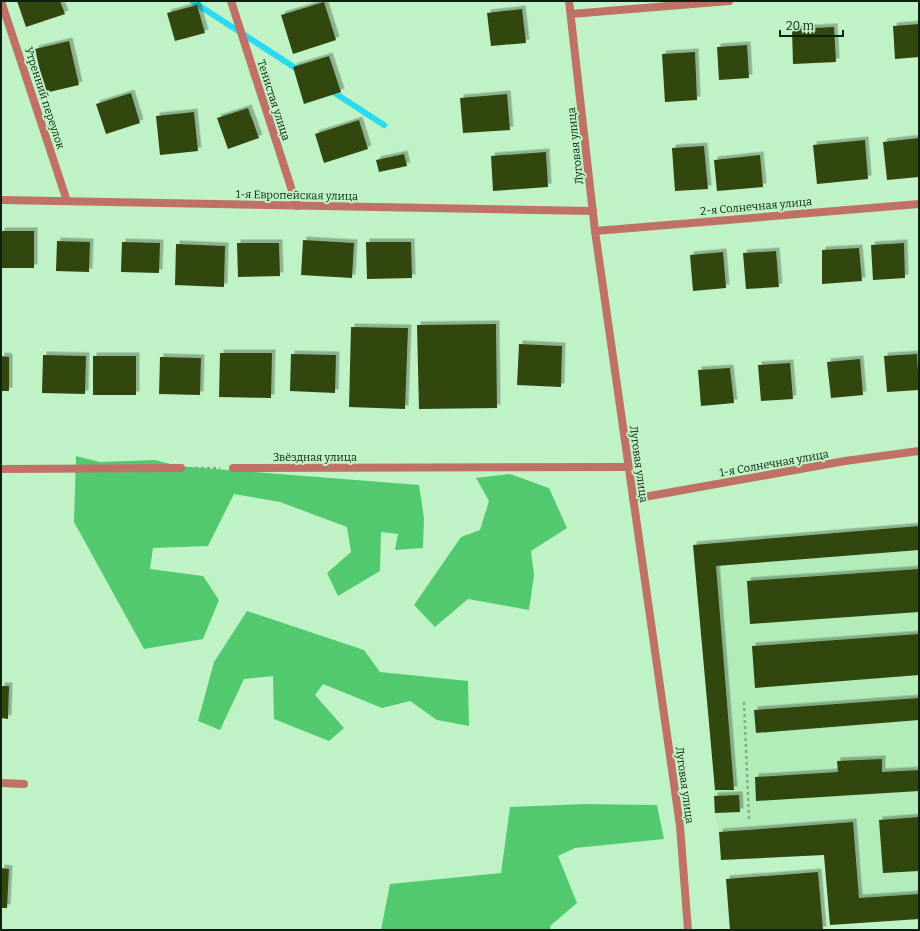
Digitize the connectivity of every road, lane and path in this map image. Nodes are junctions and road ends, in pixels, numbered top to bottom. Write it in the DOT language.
graph roads {
  1 [pos="1,1"];
  2 [pos="231,1"];
  3 [pos="569,1"];
  4 [pos="729,1"];
  5 [pos="571,14"];
  6 [pos="1,200"];
  7 [pos="67,201"];
  8 [pos="919,204"];
  9 [pos="297,206"];
  10 [pos="593,211"];
  11 [pos="595,231"];
  12 [pos="919,451"];
  13 [pos="628,467"];
  14 [pos="180,468"];
  15 [pos="232,468"];
  16 [pos="1,469"];
  17 [pos="633,499"];
  18 [pos="744,702"];
  19 [pos="1,783"];
  20 [pos="24,784"];
  21 [pos="749,819"];
  22 [pos="688,930"];
  1 -- 7 [label="street, Утренний переулок"];
  2 -- 9 [label="street, Тенистая улица"];
  3 -- 5 [label="street, Луговая улица"];
  4 -- 5 [label="street"];
  5 -- 10 [label="street, Луговая улица"];
  6 -- 7 [label="street, 1-я Европейская улица"];
  7 -- 9 [label="street, 1-я Европейская улица"];
  8 -- 11 [label="street, 2-я Солнечная улица"];
  9 -- 10 [label="street, 1-я Европейская улица"];
  10 -- 11 [label="street, Луговая улица"];
  11 -- 13 [label="street, Луговая улица"];
  12 -- 17 [label="street, 1-я Солнечная улица"];
  13 -- 15 [label="street, Звёздная улица"];
  13 -- 17 [label="street, Луговая улица"];
  14 -- 15 [label="path"];
  14 -- 16 [label="street"];
  17 -- 22 [label="street, Луговая улица"];
  18 -- 21 [label="path"];
  19 -- 20 [label="street"];
}
